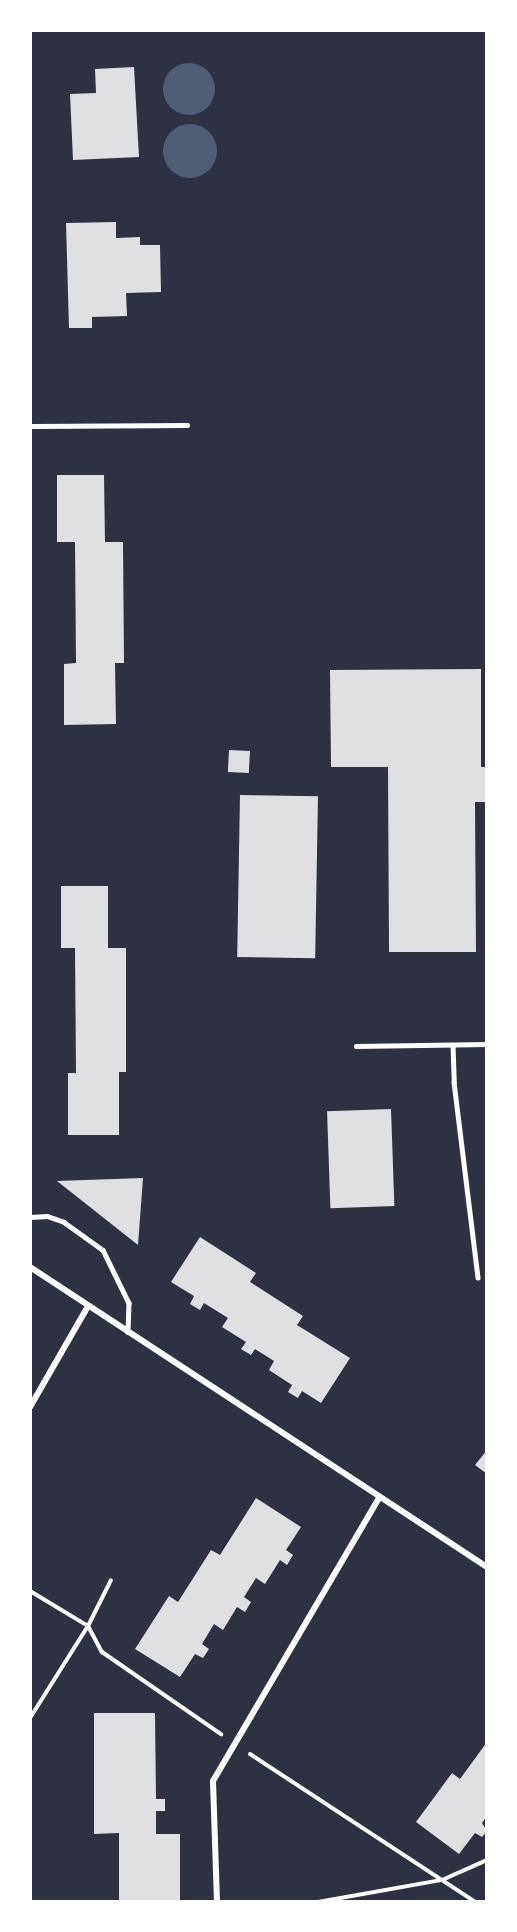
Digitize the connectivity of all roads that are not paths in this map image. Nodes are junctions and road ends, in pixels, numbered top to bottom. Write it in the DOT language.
graph roads {
  1 [pos="187,425"];
  2 [pos="30,426"];
  3 [pos="487,1044"];
  4 [pos="453,1045"];
  5 [pos="356,1046"];
  6 [pos="30,1216"];
  7 [pos="30,1267"];
  8 [pos="478,1278"];
  9 [pos="88,1306"];
  10 [pos="128,1332"];
  11 [pos="30,1407"];
  12 [pos="379,1498"];
  13 [pos="487,1568"];
  14 [pos="217,1902"];
  1 -- 2 [label="lane"];
  3 -- 4 [label="lane"];
  4 -- 5 [label="lane"];
  4 -- 8 [label="lane"];
  6 -- 10 [label="lane"];
  7 -- 9 [label="street"];
  9 -- 10 [label="street"];
  9 -- 11 [label="street"];
  10 -- 12 [label="street"];
  12 -- 13 [label="street"];
  12 -- 14 [label="street"];
}
